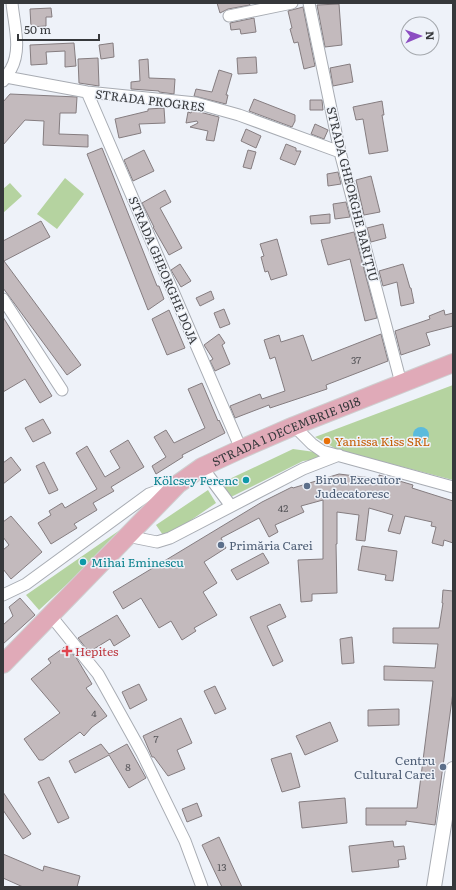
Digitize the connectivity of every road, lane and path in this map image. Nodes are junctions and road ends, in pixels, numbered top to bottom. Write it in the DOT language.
graph roads {
  1 [pos="12,3"];
  2 [pos="292,3"];
  3 [pos="309,3"];
  4 [pos="229,16"];
  5 [pos="4,79"];
  6 [pos="87,92"];
  7 [pos="340,152"];
  8 [pos="3,299"];
  9 [pos="453,363"];
  10 [pos="401,383"];
  11 [pos="62,390"];
  12 [pos="294,426"];
  13 [pos="241,449"];
  14 [pos="338,455"];
  15 [pos="202,467"];
  16 [pos="178,484"];
  17 [pos="453,487"];
  18 [pos="231,506"];
  19 [pos="127,536"];
  20 [pos="3,596"];
  21 [pos="51,616"];
  22 [pos="3,664"];
  23 [pos="453,769"];
  24 [pos="202,887"];
  25 [pos="434,887"];
  1 -- 5 [label="street"];
  2 -- 4 [label="street"];
  3 -- 7 [label="street, STRADA GHEORGHE BARIȚIU"];
  5 -- 6 [label="street, STRADA PROGRES"];
  6 -- 7 [label="street, STRADA PROGRES"];
  6 -- 13 [label="street, STRADA GHEORGHE DOJA"];
  7 -- 10 [label="street, STRADA GHEORGHE BARIȚIU"];
  8 -- 11 [label="street"];
  9 -- 10 [label="main road, STRADA 1 DECEMBRIE 1918"];
  10 -- 12 [label="main road, STRADA 1 DECEMBRIE 1918"];
  12 -- 13 [label="main road, STRADA 1 DECEMBRIE 1918"];
  12 -- 14 [label="street"];
  13 -- 15 [label="main road, STRADA 1 DECEMBRIE 1918"];
  14 -- 17 [label="street"];
  14 -- 18 [label="street"];
  15 -- 16 [label="main road, STRADA 1 DECEMBRIE 1918"];
  15 -- 18 [label="street"];
  16 -- 19 [label="main road, STRADA 1 DECEMBRIE 1918"];
  16 -- 20 [label="street"];
  18 -- 19 [label="street"];
  19 -- 21 [label="main road, STRADA 1 DECEMBRIE 1918"];
  21 -- 22 [label="main road, STRADA 1 DECEMBRIE 1918"];
  21 -- 24 [label="street"];
  23 -- 25 [label="street"];
}
